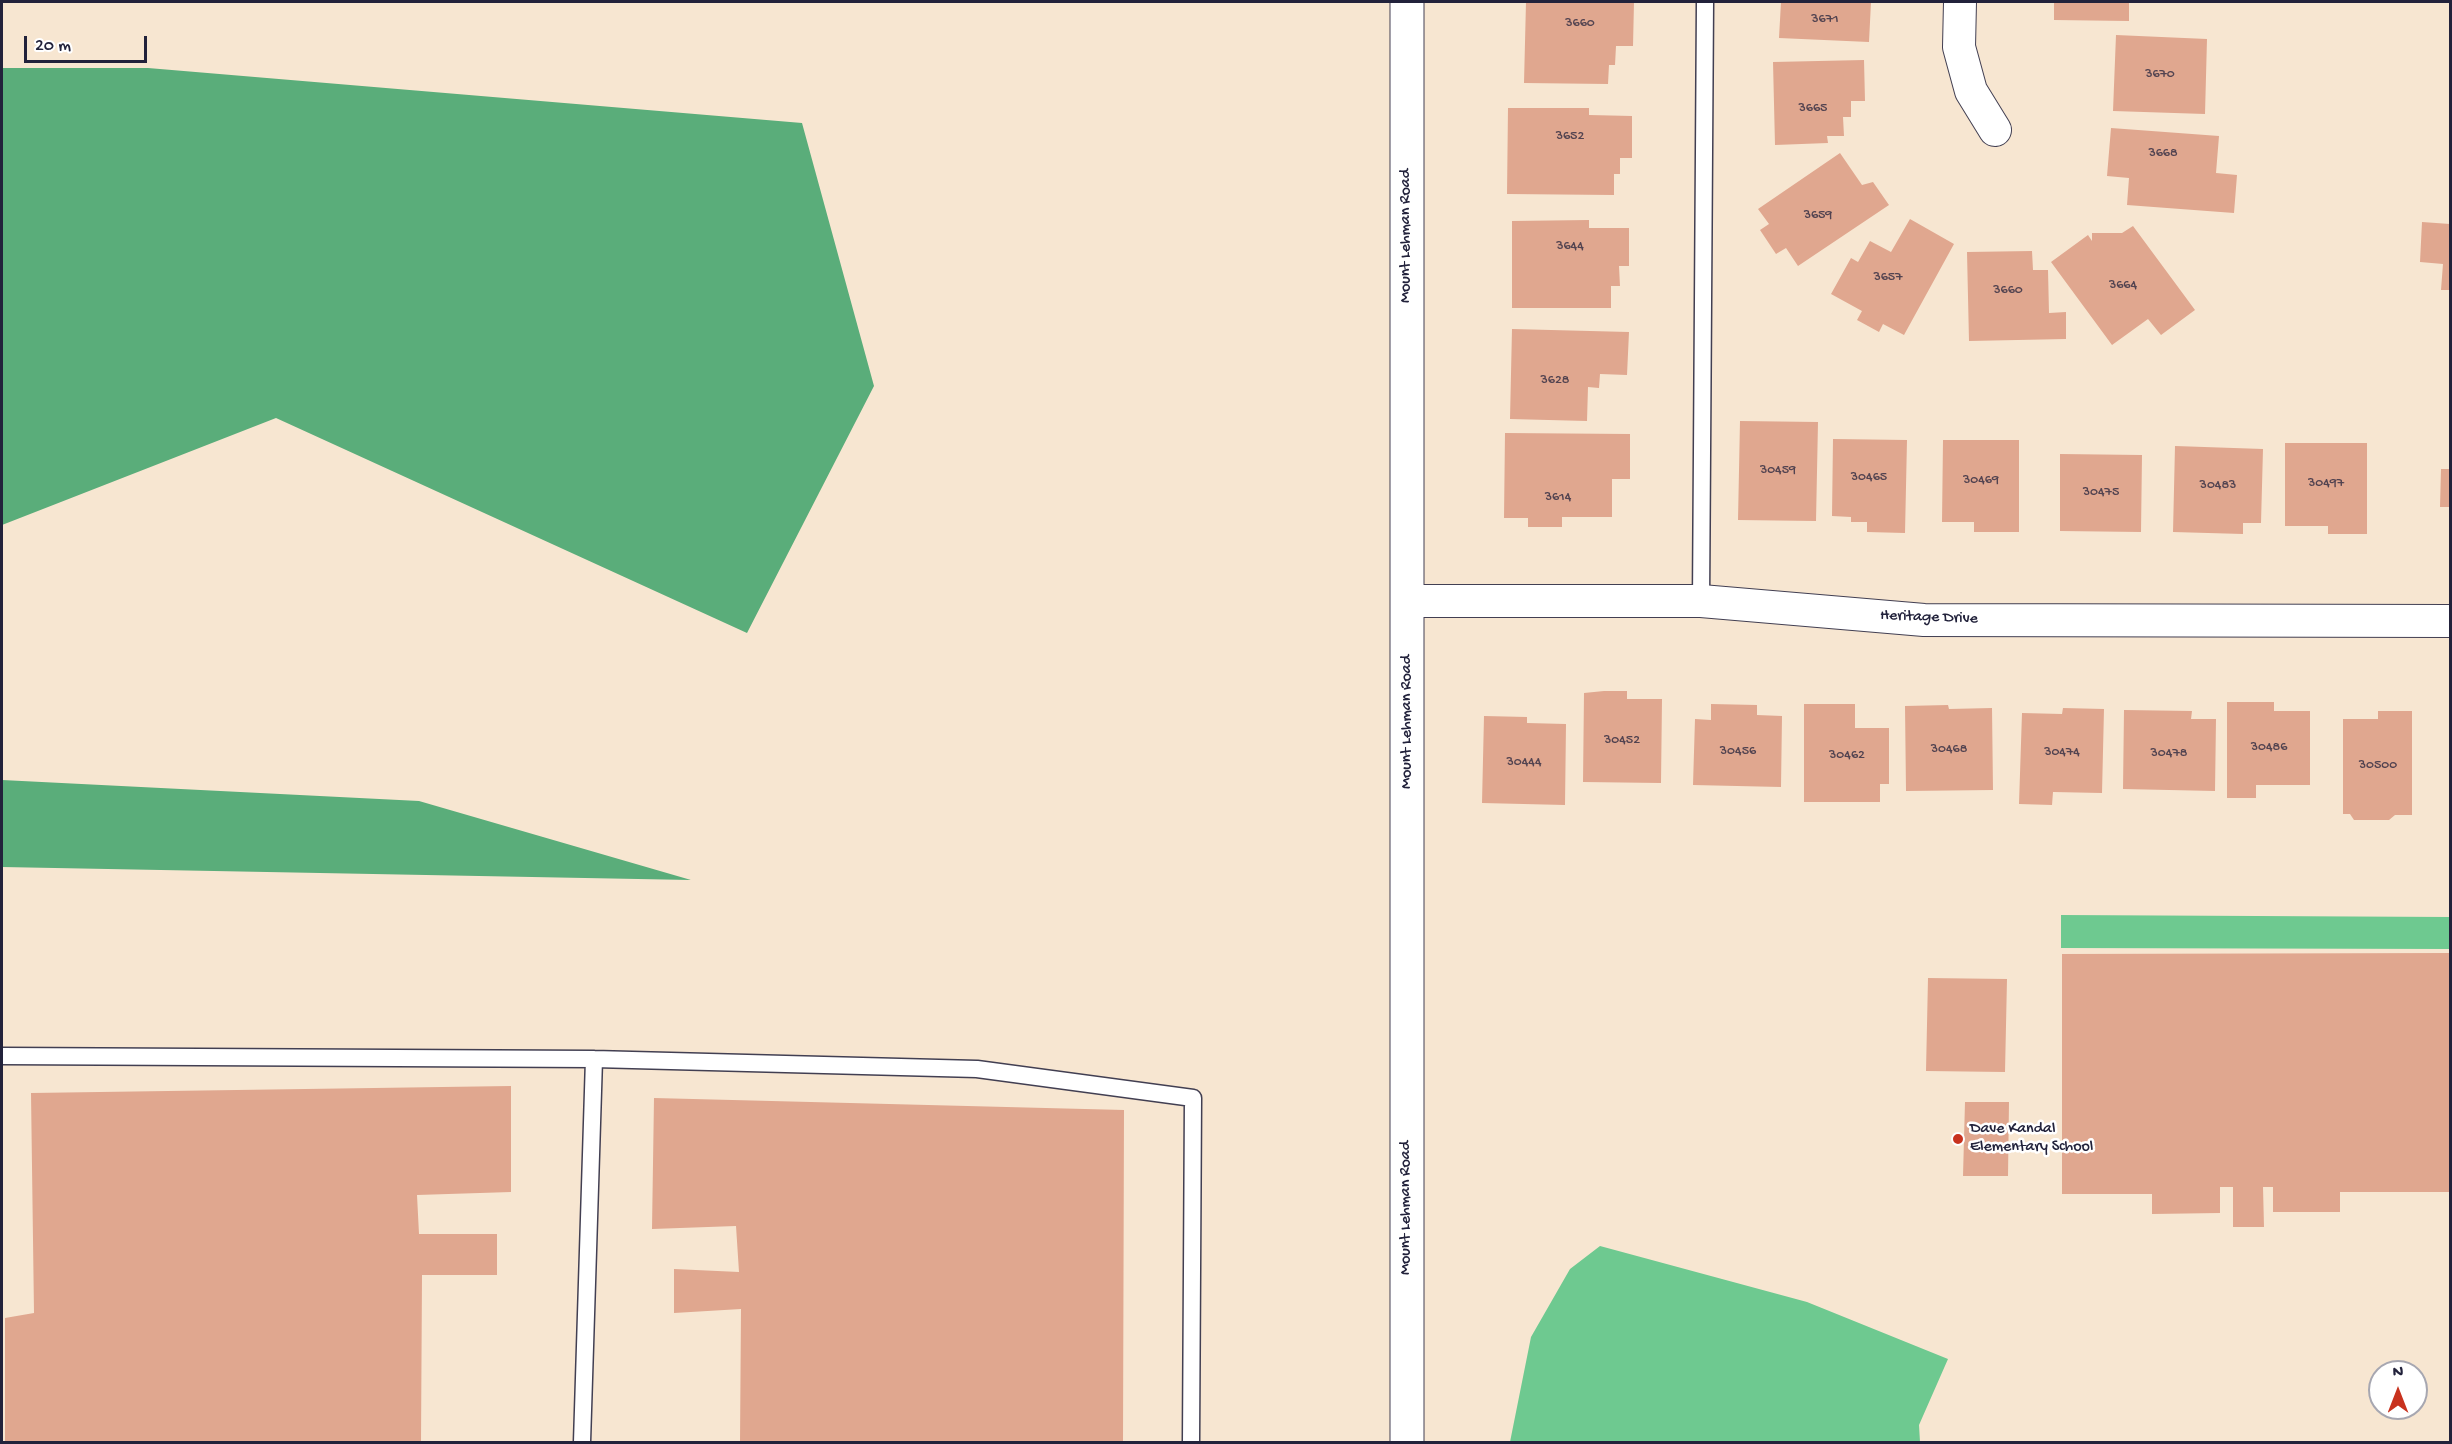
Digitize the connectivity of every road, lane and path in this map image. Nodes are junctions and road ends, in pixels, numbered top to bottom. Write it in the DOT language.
graph roads {
  1 [pos="1407,2"];
  2 [pos="1705,2"];
  3 [pos="1960,2"];
  4 [pos="1995,130"];
  5 [pos="1408,601"];
  6 [pos="1701,601"];
  7 [pos="2451,621"];
  8 [pos="2,1056"];
  9 [pos="594,1059"];
  10 [pos="582,1443"];
  11 [pos="1191,1443"];
  12 [pos="1407,1443"];
  1 -- 5 [label="main road, Mount Lehman Road"];
  2 -- 6 [label="lane"];
  3 -- 4 [label="street"];
  5 -- 6 [label="street, Heritage Drive"];
  5 -- 12 [label="main road, Mount Lehman Road"];
  6 -- 7 [label="street, Heritage Drive"];
  8 -- 9 [label="lane"];
  9 -- 10 [label="lane"];
  9 -- 11 [label="lane"];
}
